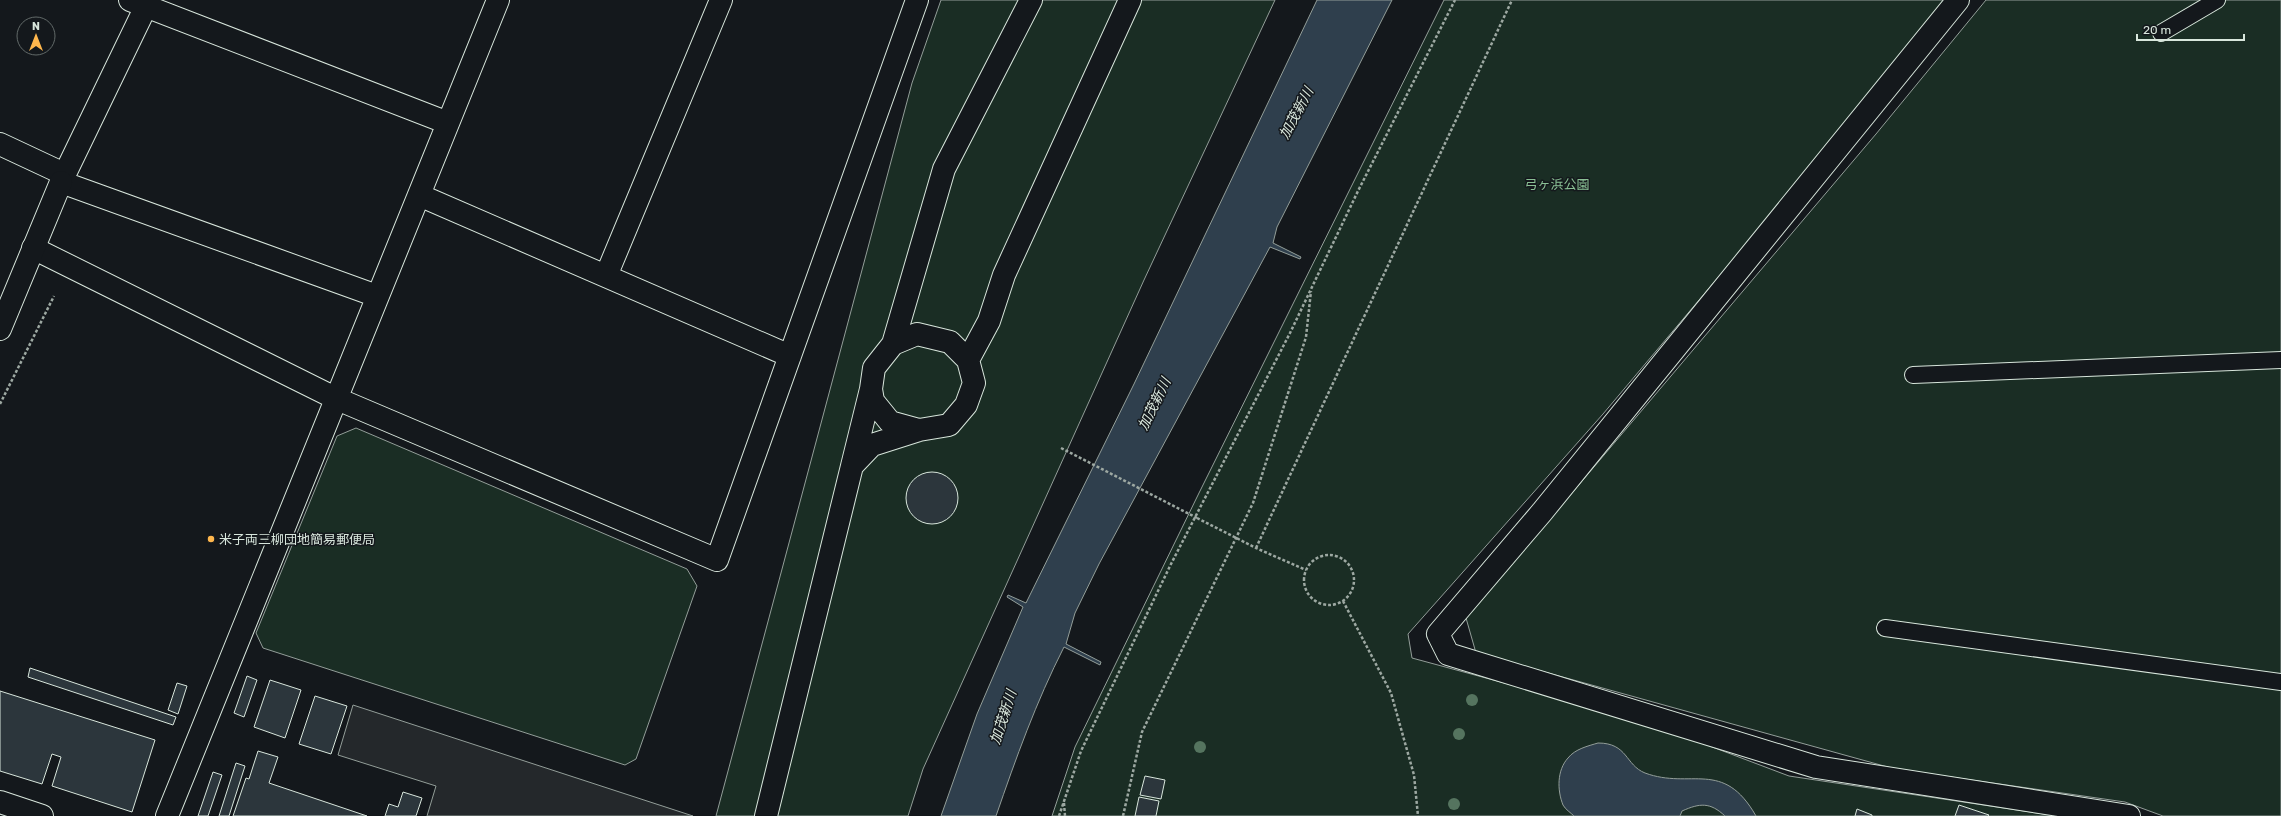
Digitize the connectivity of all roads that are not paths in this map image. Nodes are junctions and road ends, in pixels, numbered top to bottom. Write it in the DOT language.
graph roads {
  1 [pos="498,0"];
  2 [pos="721,0"];
  3 [pos="917,0"];
  4 [pos="1030,0"];
  5 [pos="1130,0"];
  6 [pos="1958,0"];
  7 [pos="2217,0"];
  8 [pos="142,2"];
  9 [pos="2161,33"];
  10 [pos="448,123"];
  11 [pos="0,144"];
  12 [pos="63,178"];
  13 [pos="419,195"];
  14 [pos="33,248"];
  15 [pos="606,276"];
  16 [pos="377,296"];
  17 [pos="0,329"];
  18 [pos="893,344"];
  19 [pos="790,356"];
  20 [pos="968,360"];
  21 [pos="2281,360"];
  22 [pos="1913,375"];
  23 [pos="871,389"];
  24 [pos="335,398"];
  25 [pos="919,430"];
  26 [pos="852,466"];
  27 [pos="1885,628"];
  28 [pos="2281,682"];
  29 [pos="0,802"];
  30 [pos="42,816"];
  31 [pos="167,816"];
  32 [pos="766,816"];
  33 [pos="2129,816"];
  1 -- 10 [label="street"];
  2 -- 15 [label="street"];
  3 -- 19 [label="street"];
  4 -- 18 [label="street"];
  5 -- 20 [label="street"];
  6 -- 33 [label="street"];
  7 -- 9 [label="lane"];
  8 -- 10 [label="street"];
  8 -- 12 [label="street"];
  10 -- 13 [label="street"];
  11 -- 12 [label="street"];
  12 -- 14 [label="street"];
  12 -- 16 [label="street"];
  13 -- 15 [label="street"];
  13 -- 16 [label="street"];
  14 -- 17 [label="street"];
  14 -- 24 [label="street"];
  15 -- 19 [label="street"];
  16 -- 24 [label="street"];
  18 -- 20 [label="street"];
  18 -- 23 [label="street"];
  19 -- 24 [label="street"];
  20 -- 25 [label="street"];
  21 -- 22 [label="lane"];
  23 -- 25 [label="street"];
  23 -- 26 [label="street"];
  24 -- 31 [label="street"];
  25 -- 26 [label="street"];
  26 -- 32 [label="street"];
  27 -- 28 [label="lane"];
  29 -- 30 [label="street"];
}
